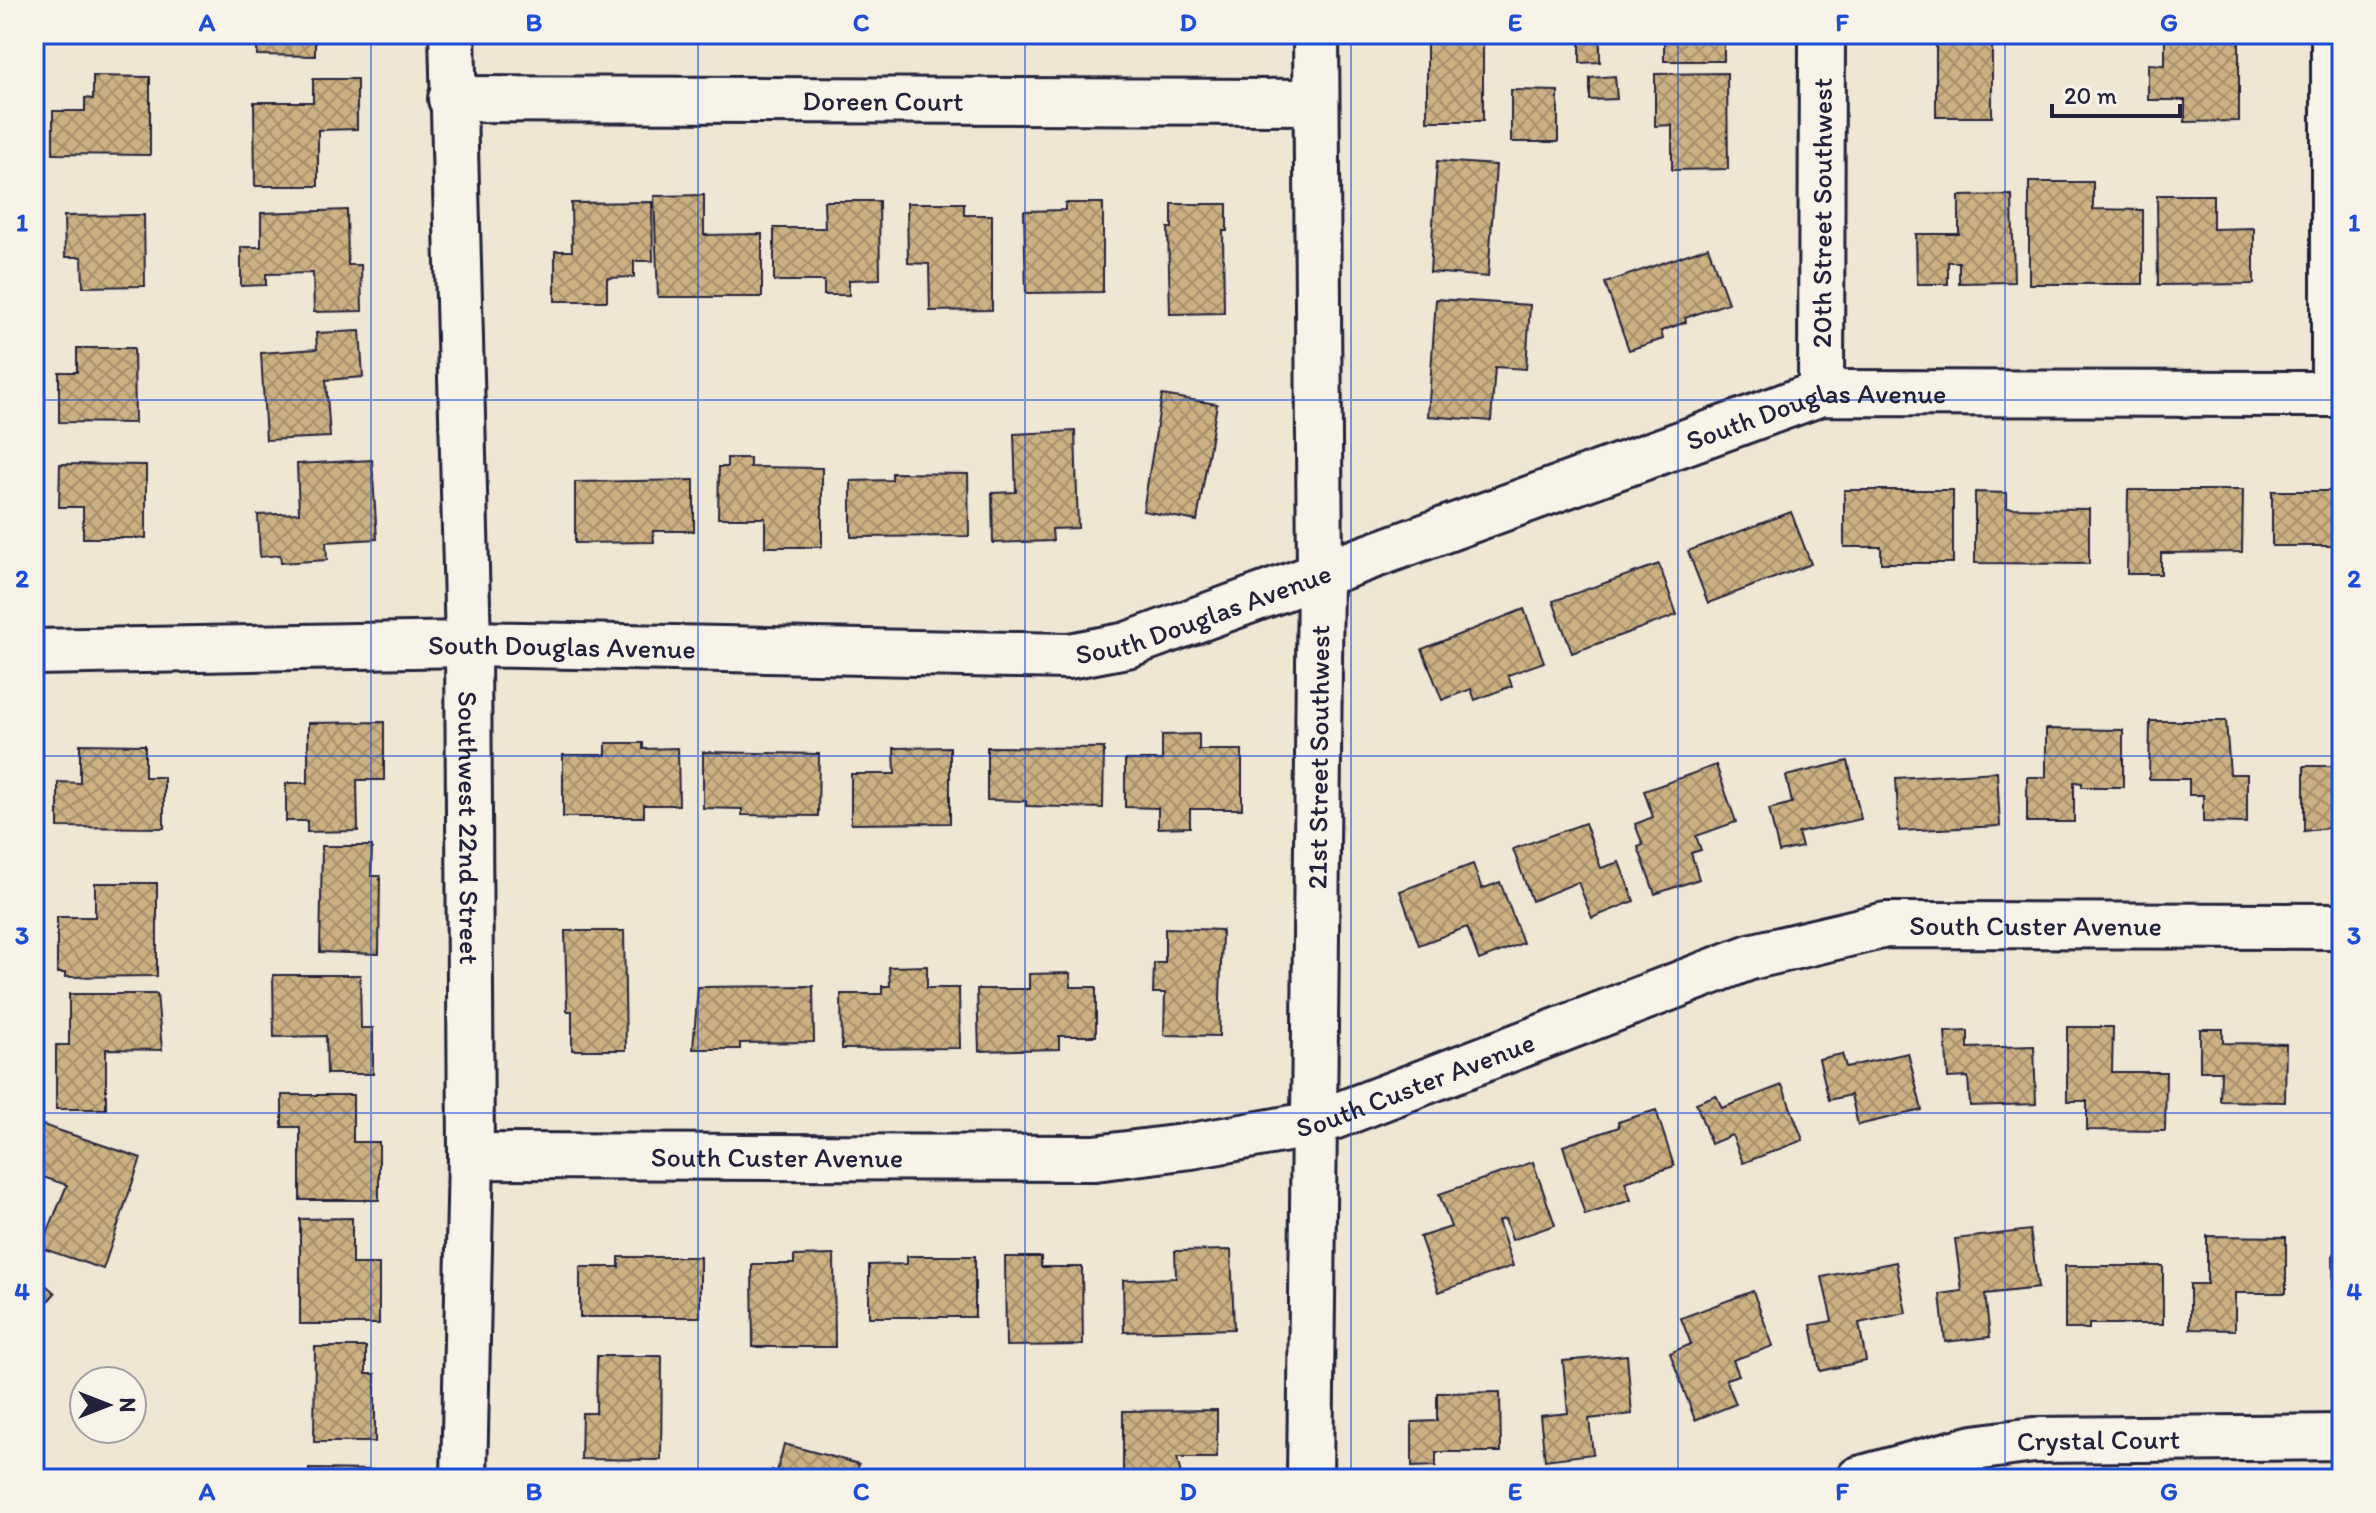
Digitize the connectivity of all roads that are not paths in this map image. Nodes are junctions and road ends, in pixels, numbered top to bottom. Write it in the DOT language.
graph roads {
  1 [pos="452,34"];
  2 [pos="1316,34"];
  3 [pos="1822,34"];
  4 [pos="2334,34"];
  5 [pos="451,99"];
  6 [pos="1316,102"];
  7 [pos="1821,393"];
  8 [pos="2338,394"];
  9 [pos="1320,575"];
  10 [pos="468,644"];
  11 [pos="34,652"];
  12 [pos="2342,926"];
  13 [pos="1315,1124"];
  14 [pos="471,1156"];
  15 [pos="2342,1437"];
  16 [pos="464,1479"];
  17 [pos="1310,1479"];
  18 [pos="1859,1479"];
  1 -- 5 [label="street, Southwest 22nd Street"];
  2 -- 6 [label="street, 21st Street Southwest"];
  3 -- 7 [label="street, 20th Street Southwest"];
  4 -- 8 [label="street"];
  5 -- 6 [label="street, Doreen Court"];
  5 -- 10 [label="street, Southwest 22nd Street"];
  6 -- 9 [label="street, 21st Street Southwest"];
  7 -- 8 [label="street, South Douglas Avenue"];
  7 -- 9 [label="street, South Douglas Avenue"];
  9 -- 10 [label="street, South Douglas Avenue"];
  9 -- 13 [label="street, 21st Street Southwest"];
  10 -- 11 [label="street, South Douglas Avenue"];
  10 -- 14 [label="street, Southwest 22nd Street"];
  12 -- 13 [label="street, South Custer Avenue"];
  13 -- 14 [label="street, South Custer Avenue"];
  13 -- 17 [label="street, 21st Street Southwest"];
  14 -- 16 [label="street, Southwest 22nd Street"];
  15 -- 18 [label="street, Crystal Court"];
}
